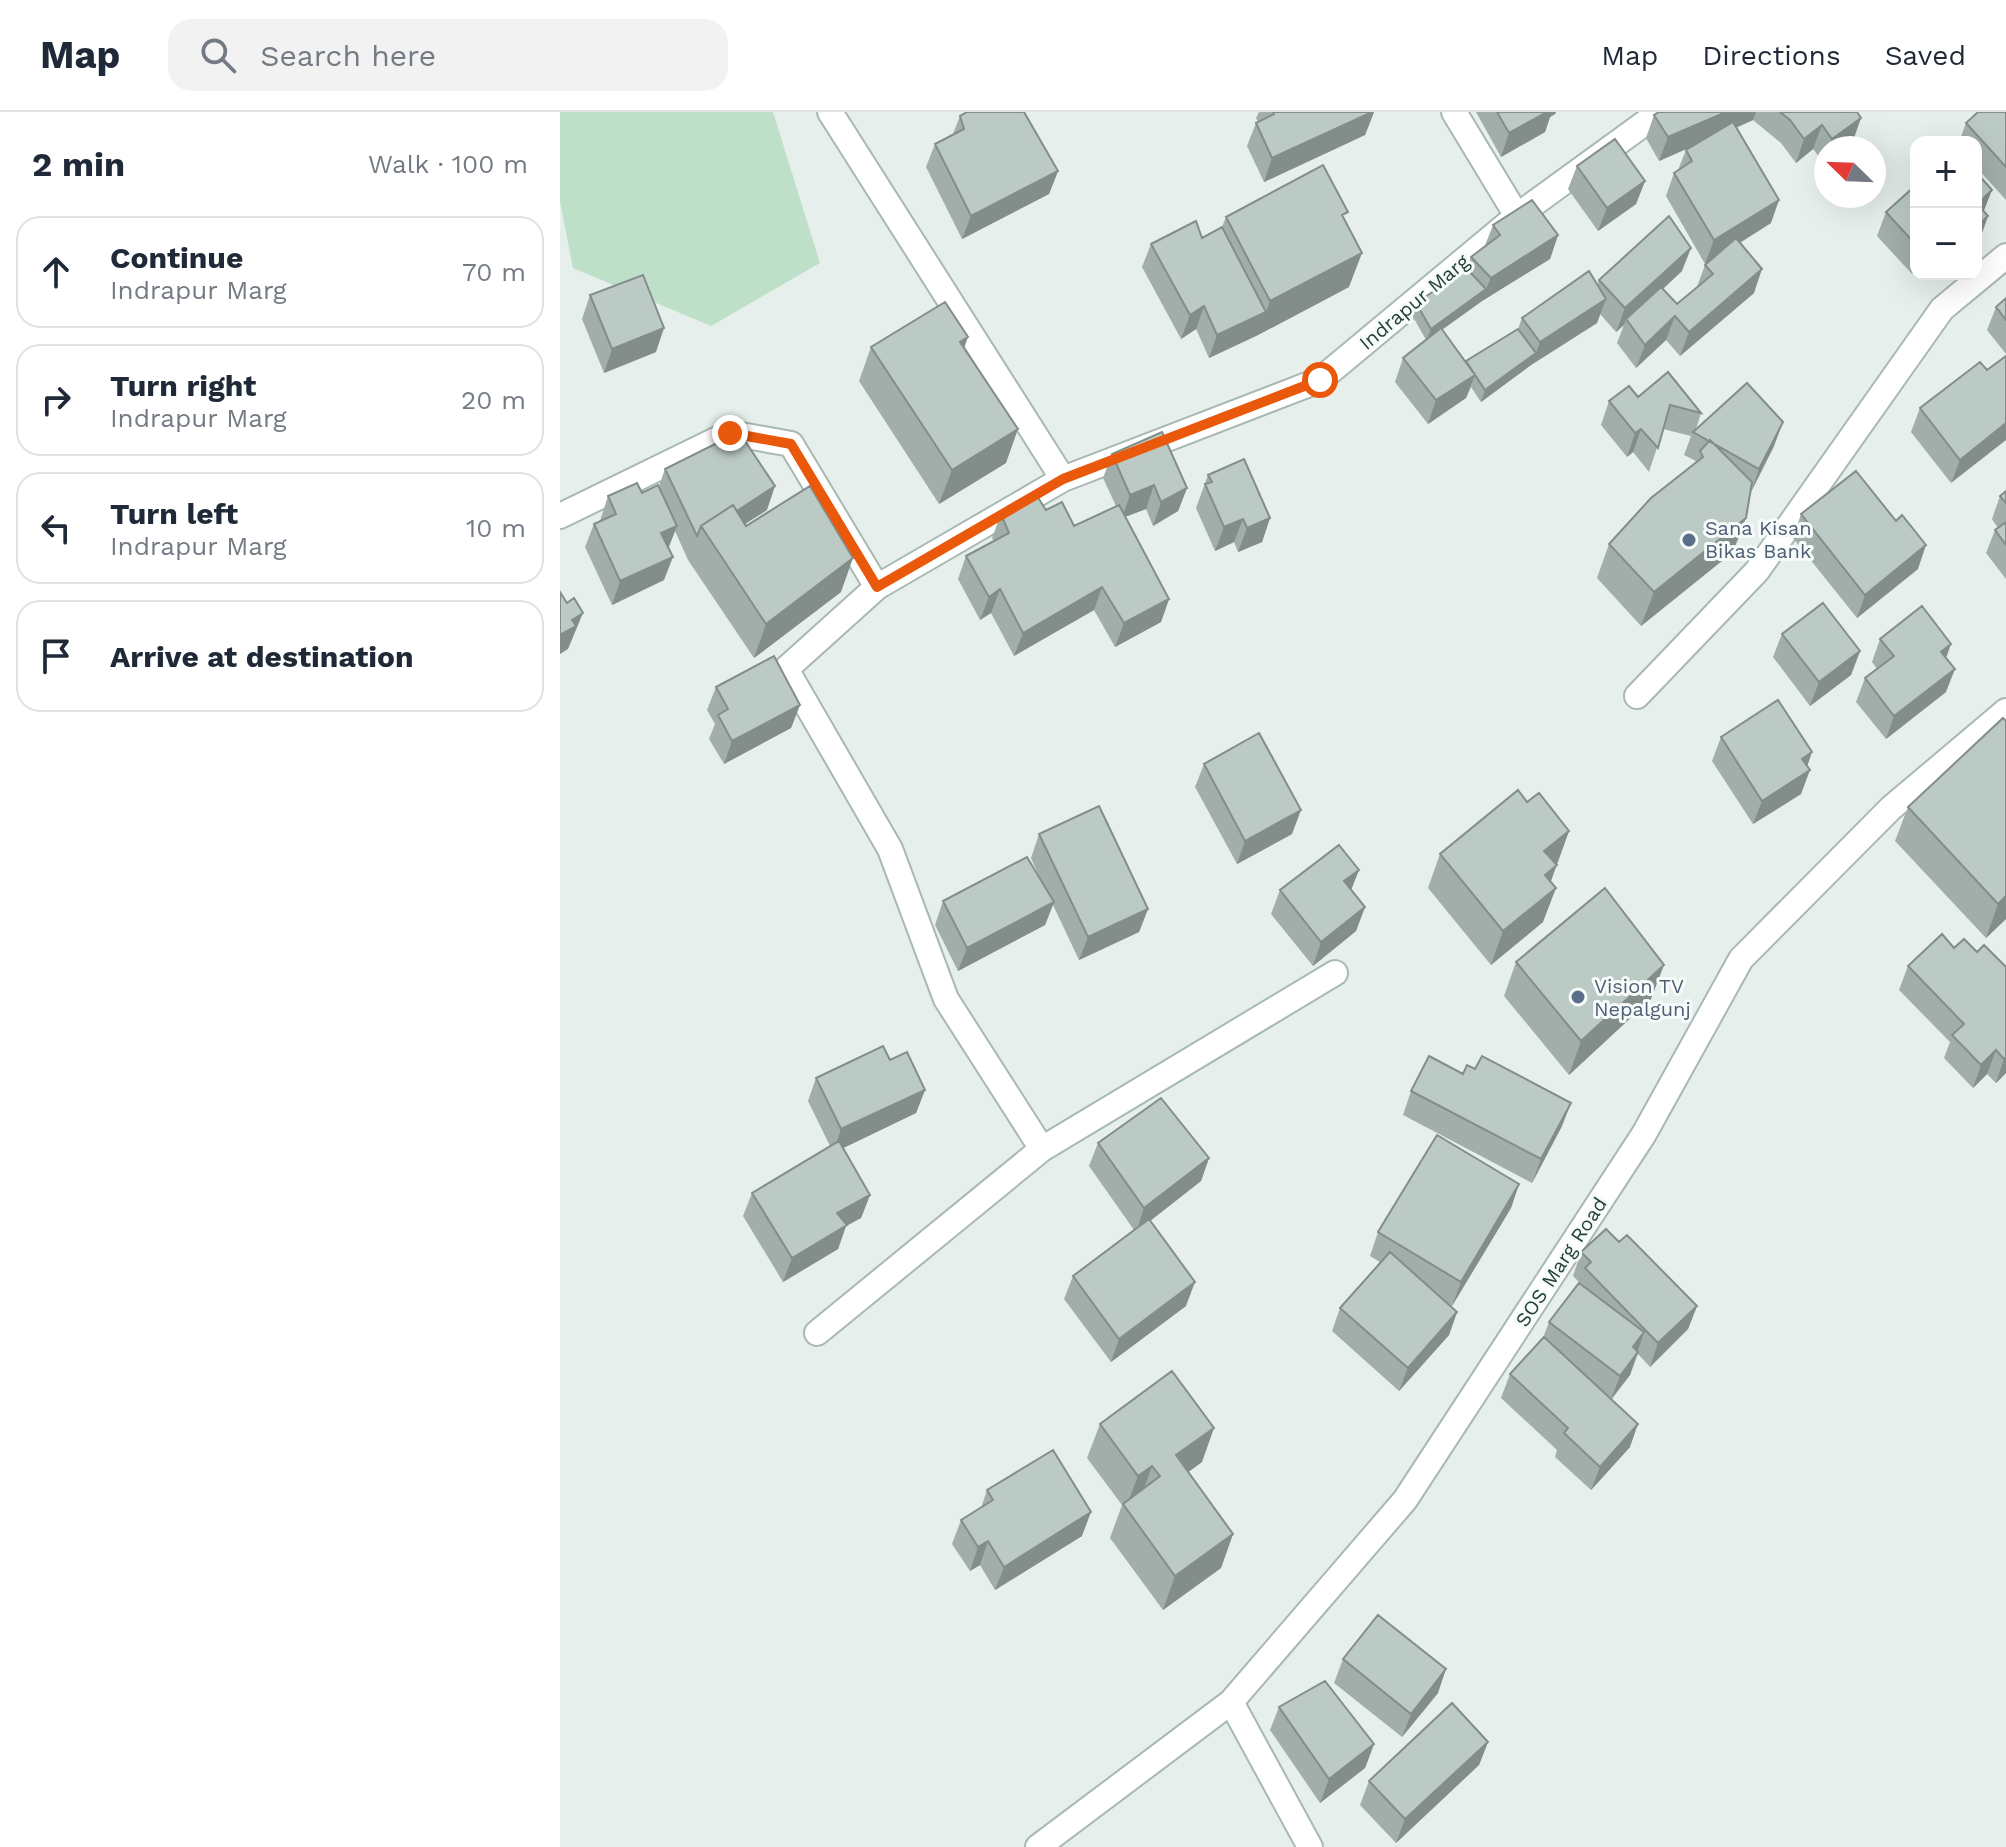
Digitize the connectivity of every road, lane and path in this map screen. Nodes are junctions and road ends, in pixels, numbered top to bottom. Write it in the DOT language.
graph roads {
  1 [pos="830,112"];
  2 [pos="1454,112"];
  3 [pos="1660,112"];
  4 [pos="1517,216"];
  5 [pos="2006,256"];
  6 [pos="1063,479"];
  7 [pos="560,516"];
  8 [pos="877,587"];
  9 [pos="1637,696"];
  10 [pos="2006,711"];
  11 [pos="1335,973"];
  12 [pos="1042,1149"];
  13 [pos="817,1333"];
  14 [pos="1231,1702"];
  15 [pos="1038,1847"];
  16 [pos="1310,1847"];
  1 -- 6 [label="street"];
  2 -- 4 [label="street"];
  3 -- 4 [label="street, Indrapur Marg"];
  4 -- 6 [label="street, Indrapur Marg"];
  5 -- 9 [label="street"];
  6 -- 8 [label="street, Indrapur Marg"];
  7 -- 8 [label="street"];
  8 -- 12 [label="street, Indrapur Marg"];
  10 -- 14 [label="street, SOS Marg Road"];
  11 -- 12 [label="street"];
  12 -- 13 [label="street"];
  14 -- 15 [label="street, SOS Marg Road"];
  14 -- 16 [label="street"];
}
